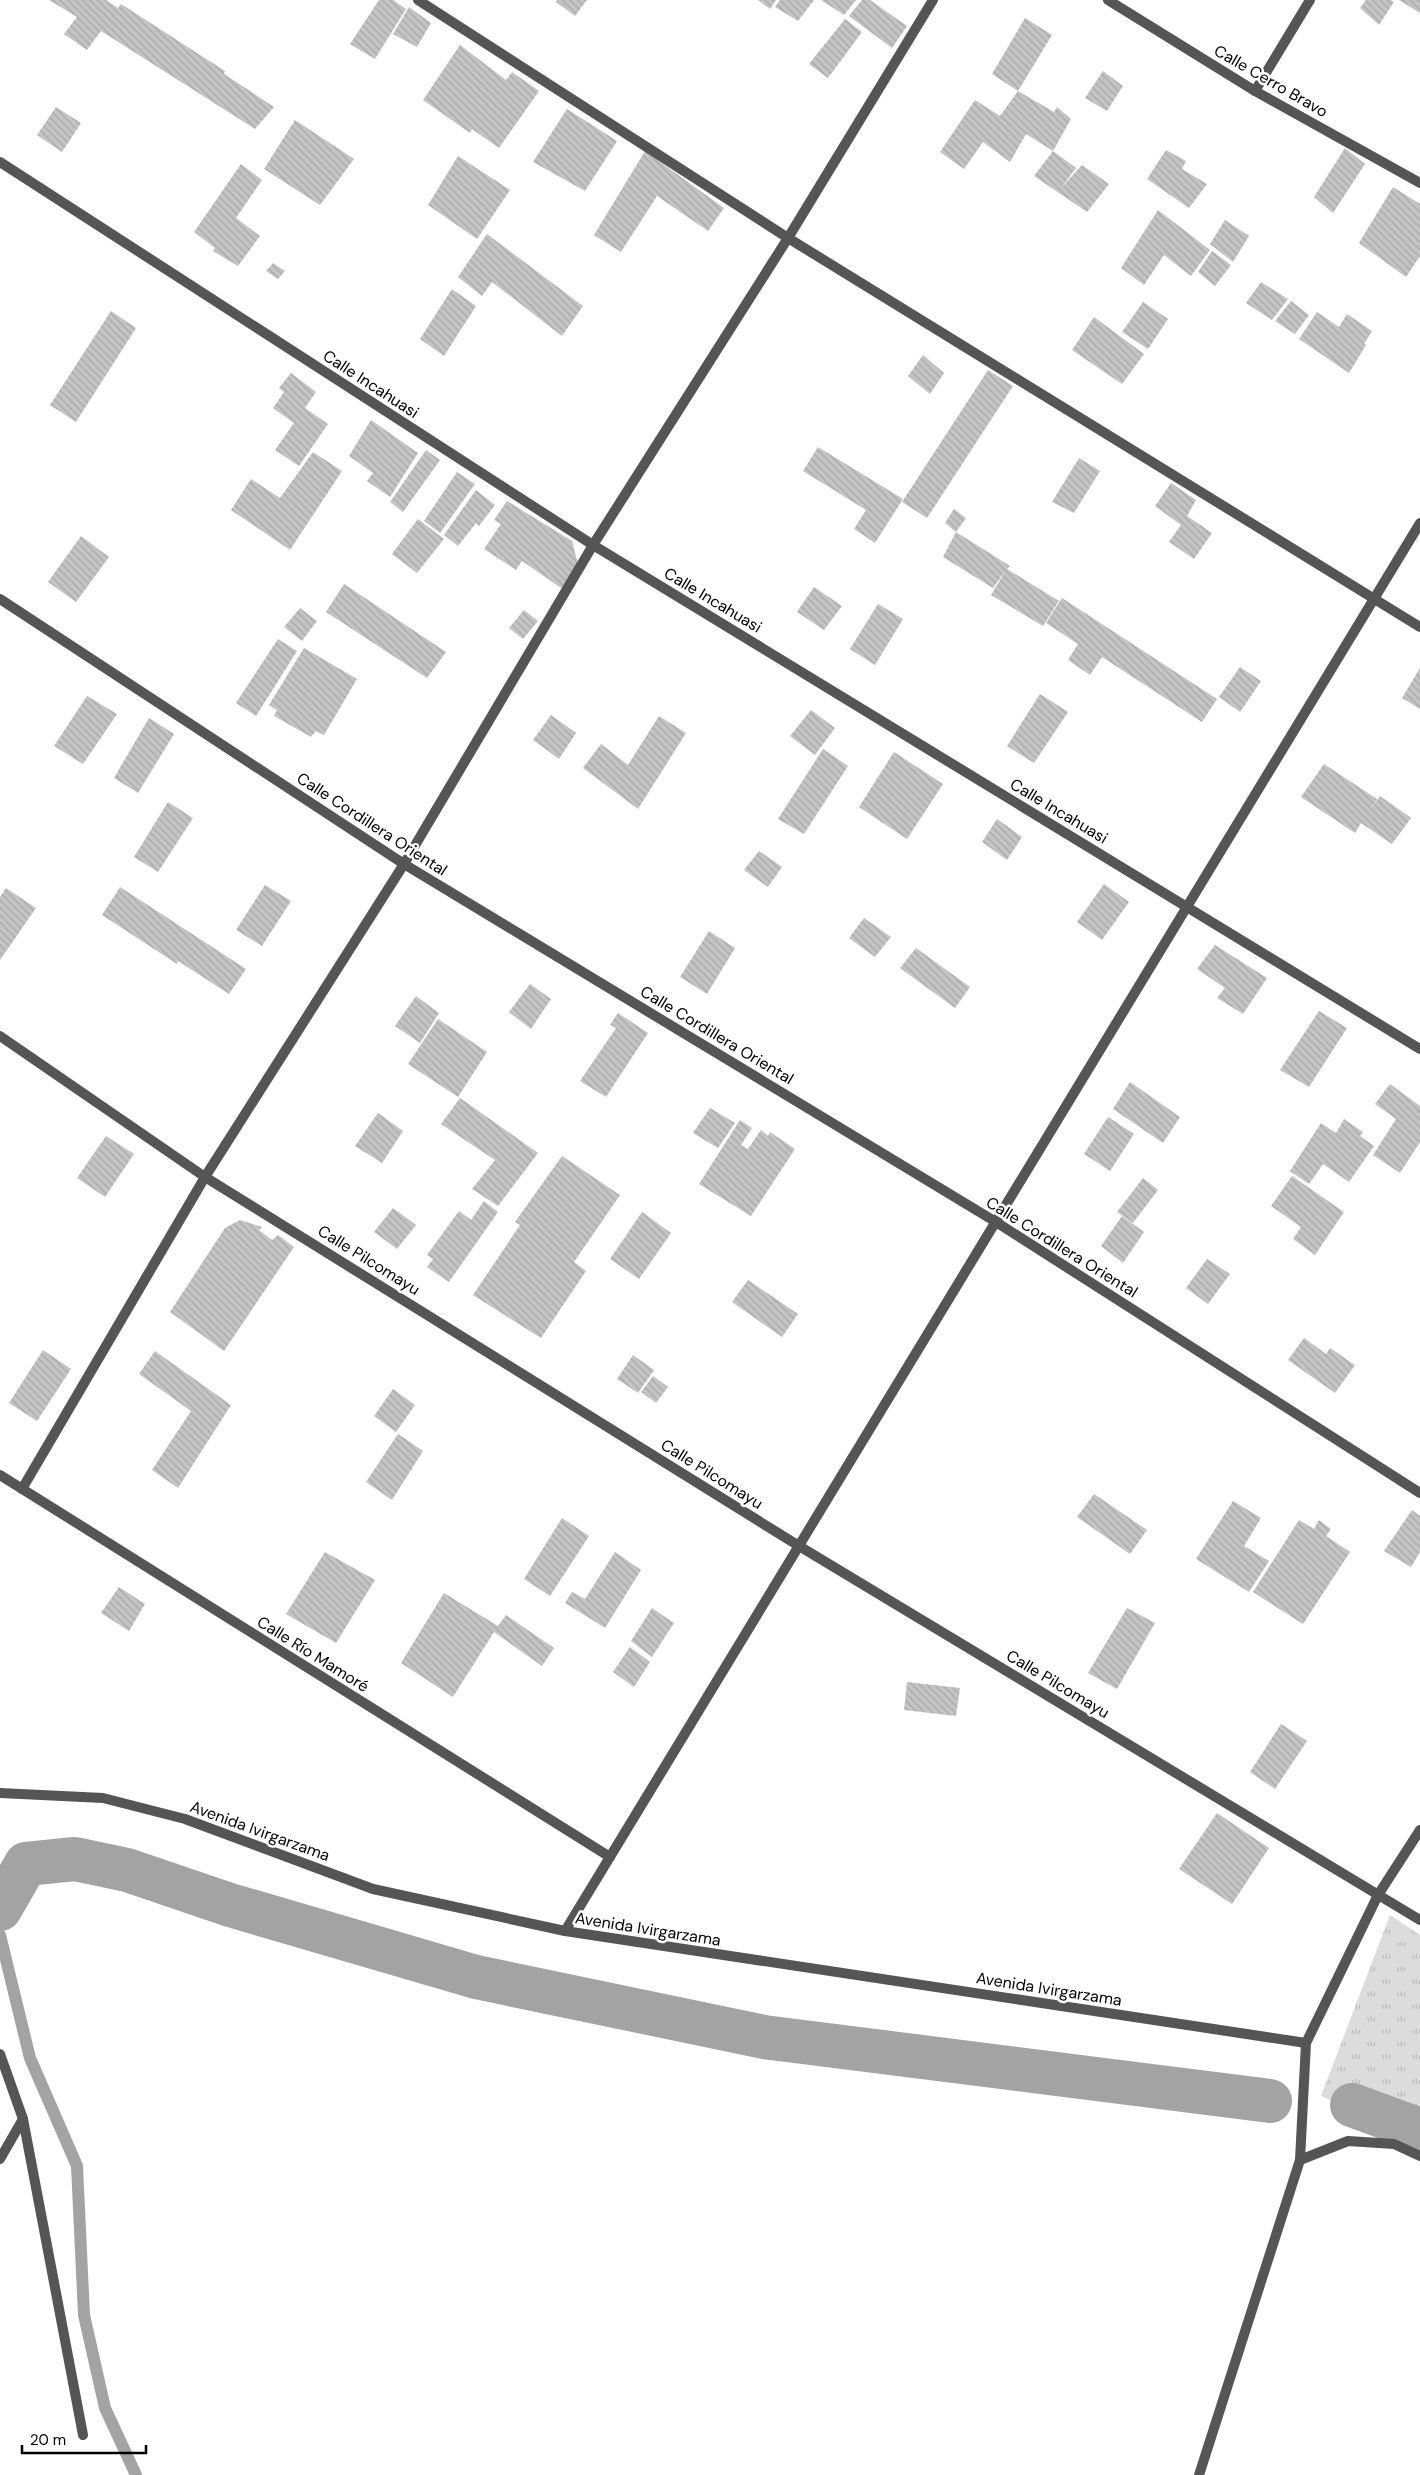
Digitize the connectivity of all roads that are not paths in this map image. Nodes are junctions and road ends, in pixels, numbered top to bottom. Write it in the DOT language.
graph roads {
  1 [pos="418,0"];
  2 [pos="933,0"];
  3 [pos="1108,0"];
  4 [pos="1310,0"];
  5 [pos="1255,91"];
  6 [pos="0,162"];
  7 [pos="1420,183"];
  8 [pos="788,238"];
  9 [pos="1420,523"];
  10 [pos="593,545"];
  11 [pos="0,599"];
  12 [pos="1374,599"];
  13 [pos="1420,627"];
  14 [pos="404,864"];
  15 [pos="1187,907"];
  16 [pos="0,1036"];
  17 [pos="1420,1049"];
  18 [pos="206,1176"];
  19 [pos="996,1222"];
  20 [pos="0,1475"];
  21 [pos="22,1488"];
  22 [pos="1420,1493"];
  23 [pos="799,1546"];
  24 [pos="0,1793"];
  25 [pos="1420,1830"];
  26 [pos="610,1857"];
  27 [pos="1378,1894"];
  28 [pos="1420,1920"];
  29 [pos="566,1931"];
  30 [pos="1306,2043"];
  31 [pos="0,2054"];
  32 [pos="23,2119"];
  33 [pos="1420,2156"];
  34 [pos="0,2159"];
  35 [pos="1300,2160"];
  36 [pos="83,2435"];
  37 [pos="1199,2475"];
  1 -- 8 [label="street"];
  2 -- 8 [label="street"];
  3 -- 5 [label="street, Calle Cerro Bravo"];
  4 -- 5 [label="street"];
  5 -- 7 [label="street, Calle Cerro Bravo"];
  6 -- 10 [label="street, Calle Incahuasi"];
  8 -- 10 [label="street"];
  8 -- 12 [label="street"];
  9 -- 12 [label="street"];
  10 -- 14 [label="street"];
  10 -- 15 [label="street, Calle Incahuasi"];
  11 -- 14 [label="street, Calle Cordillera Oriental"];
  12 -- 13 [label="street"];
  12 -- 15 [label="street"];
  14 -- 18 [label="street"];
  14 -- 19 [label="street, Calle Cordillera Oriental"];
  15 -- 17 [label="street, Calle Incahuasi"];
  15 -- 19 [label="street"];
  16 -- 18 [label="street, Calle Pilcomayu"];
  18 -- 21 [label="street"];
  18 -- 23 [label="street, Calle Pilcomayu"];
  19 -- 22 [label="street, Calle Cordillera Oriental"];
  19 -- 23 [label="street"];
  20 -- 21 [label="street, Calle Río Mamoré"];
  21 -- 26 [label="street, Calle Río Mamoré"];
  23 -- 26 [label="street"];
  23 -- 27 [label="street, Calle Pilcomayu"];
  24 -- 29 [label="street, Avenida Ivirgarzama"];
  25 -- 27 [label="street"];
  26 -- 29 [label="street"];
  27 -- 28 [label="street, Calle Pilcomayu"];
  27 -- 30 [label="street"];
  29 -- 30 [label="street, Avenida Ivirgarzama"];
  30 -- 35 [label="street"];
  31 -- 32 [label="street"];
  32 -- 34 [label="street"];
  32 -- 36 [label="street"];
  33 -- 35 [label="street"];
  35 -- 37 [label="street"];
}
